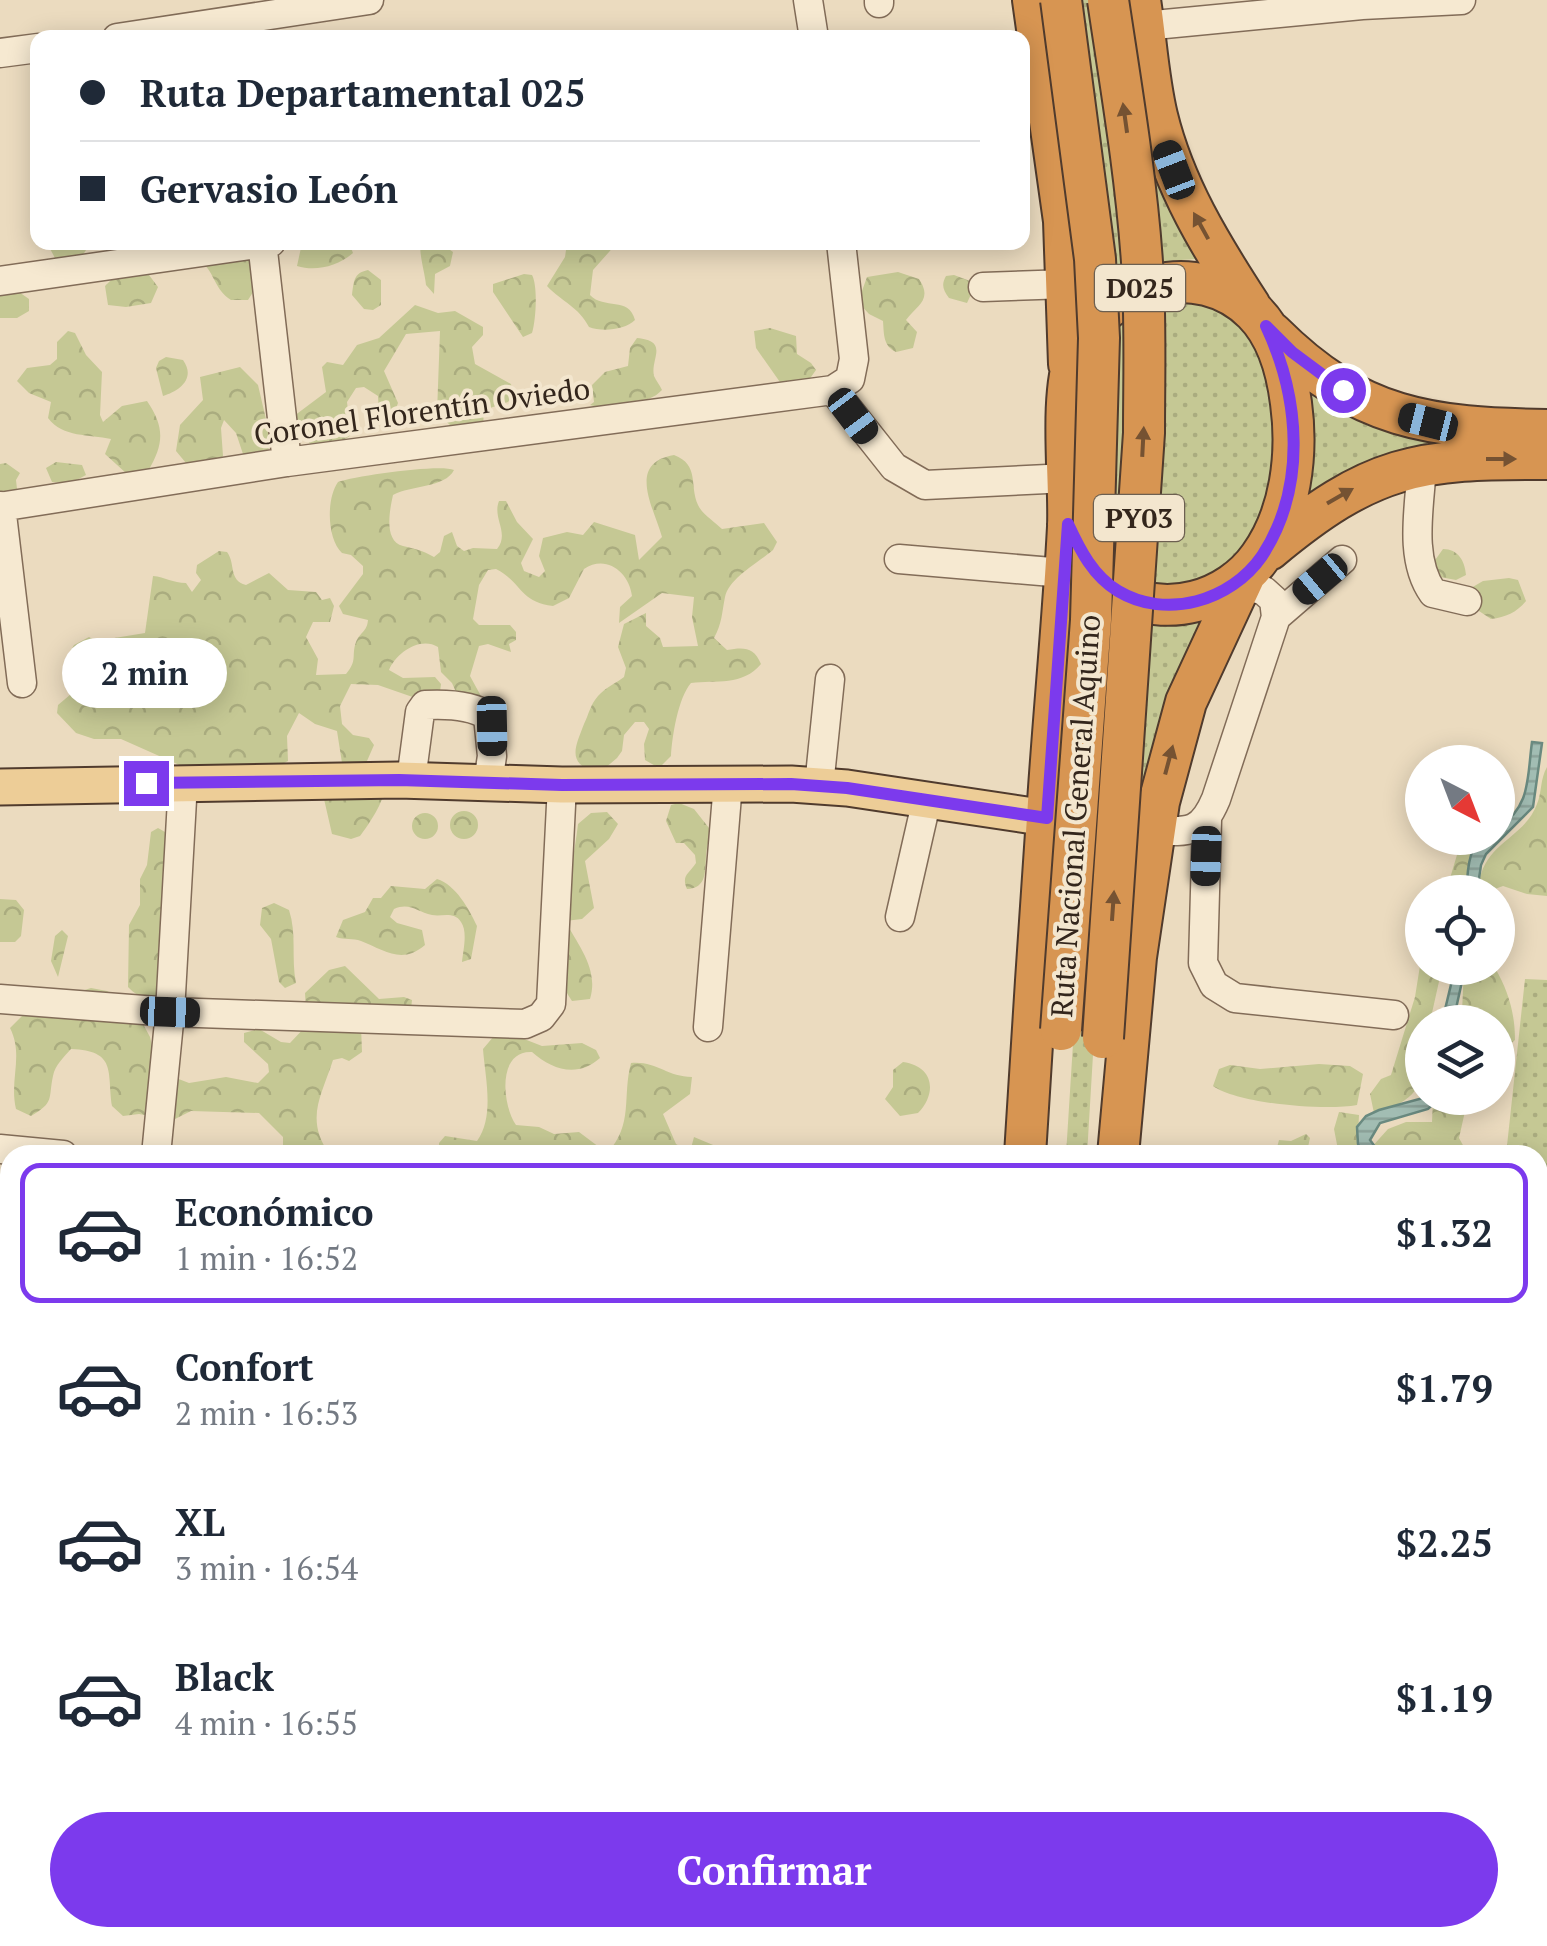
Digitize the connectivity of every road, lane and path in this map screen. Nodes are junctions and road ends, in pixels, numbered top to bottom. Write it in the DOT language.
graph roads {
  1 [pos="370,0"];
  2 [pos="808,0"];
  3 [pos="1033,0"];
  4 [pos="1062,0"];
  5 [pos="1108,0"];
  6 [pos="1461,0"];
  7 [pos="1362,3"];
  8 [pos="1218,10"];
  9 [pos="1142,13"];
  10 [pos="224,20"];
  11 [pos="165,30"];
  12 [pos="813,30"];
  13 [pos="30,49"];
  14 [pos="0,53"];
  15 [pos="215,250"];
  16 [pos="264,250"];
  17 [pos="842,250"];
  18 [pos="0,281"];
  19 [pos="1068,284"];
  20 [pos="983,287"];
  21 [pos="1259,318"];
  22 [pos="1070,377"];
  23 [pos="841,384"];
  24 [pos="1547,430"];
  25 [pos="1547,460"];
  26 [pos="287,462"];
  27 [pos="1422,464"];
  28 [pos="1068,478"];
  29 [pos="1,506"];
  30 [pos="1068,524"];
  31 [pos="899,559"];
  32 [pos="1342,560"];
  33 [pos="1249,572"];
  34 [pos="1064,574"];
  35 [pos="1466,601"];
  36 [pos="1276,617"];
  37 [pos="830,679"];
  38 [pos="22,683"];
  39 [pos="411,780"];
  40 [pos="183,782"];
  41 [pos="488,783"];
  42 [pos="728,783"];
  43 [pos="562,785"];
  44 [pos="819,786"];
  45 [pos="0,787"];
  46 [pos="926,799"];
  47 [pos="1047,818"];
  48 [pos="1207,820"];
  49 [pos="1153,843"];
  50 [pos="900,917"];
  51 [pos="0,999"];
  52 [pos="170,1012"];
  53 [pos="1394,1015"];
  54 [pos="708,1027"];
  55 [pos="157,1145"];
  56 [pos="1026,1145"];
  57 [pos="1053,1145"];
  58 [pos="1097,1145"];
  59 [pos="1119,1145"];
  60 [pos="1135,1145"];
  1 -- 10 [label="street"];
  2 -- 12 [label="street"];
  3 -- 19 [label="highway"];
  4 -- 57 [label="highway, Ruta Nacional General Aquino / PY03, bridge"];
  58 -- 5 [label="highway, Ruta Nacional General Aquino / PY03, one-way, bridge"];
  6 -- 7 [label="street"];
  7 -- 8 [label="street"];
  8 -- 9 [label="street"];
  21 -- 9 [label="highway, one-way"];
  10 -- 11 [label="street"];
  13 -- 14 [label="street"];
  15 -- 18 [label="street"];
  16 -- 26 [label="street"];
  17 -- 23 [label="street"];
  19 -- 20 [label="street"];
  19 -- 22 [label="highway"];
  21 -- 22 [label="highway, D025"];
  21 -- 24 [label="highway, D025"];
  21 -- 33 [label="highway"];
  22 -- 28 [label="highway, D025"];
  23 -- 26 [label="street, Coronel Florentín Oviedo"];
  23 -- 28 [label="street"];
  27 -- 25 [label="highway, D025, one-way"];
  26 -- 29 [label="street, Coronel Florentín Oviedo"];
  33 -- 27 [label="highway, D025, one-way"];
  27 -- 35 [label="street"];
  28 -- 30 [label="highway, D025"];
  29 -- 38 [label="street"];
  30 -- 33 [label="highway, D025"];
  30 -- 34 [label="highway, Ruta Nacional General Aquino / PY03"];
  31 -- 34 [label="street"];
  32 -- 36 [label="street"];
  33 -- 36 [label="street"];
  49 -- 33 [label="highway, one-way"];
  34 -- 47 [label="highway, Ruta Nacional General Aquino / PY03"];
  36 -- 48 [label="street"];
  37 -- 44 [label="street"];
  39 -- 40 [label="main road"];
  39 -- 41 [label="main road"];
  39 -- 41 [label="street"];
  40 -- 45 [label="main road"];
  40 -- 52 [label="street"];
  41 -- 43 [label="main road"];
  42 -- 43 [label="main road"];
  42 -- 44 [label="main road"];
  42 -- 54 [label="street"];
  43 -- 52 [label="street"];
  44 -- 46 [label="main road"];
  46 -- 47 [label="main road"];
  46 -- 50 [label="street"];
  47 -- 56 [label="highway, Ruta Nacional General Aquino / PY03"];
  48 -- 49 [label="street"];
  48 -- 53 [label="street"];
  49 -- 59 [label="highway"];
  49 -- 60 [label="main road"];
  51 -- 52 [label="street"];
  52 -- 55 [label="street"];
}
